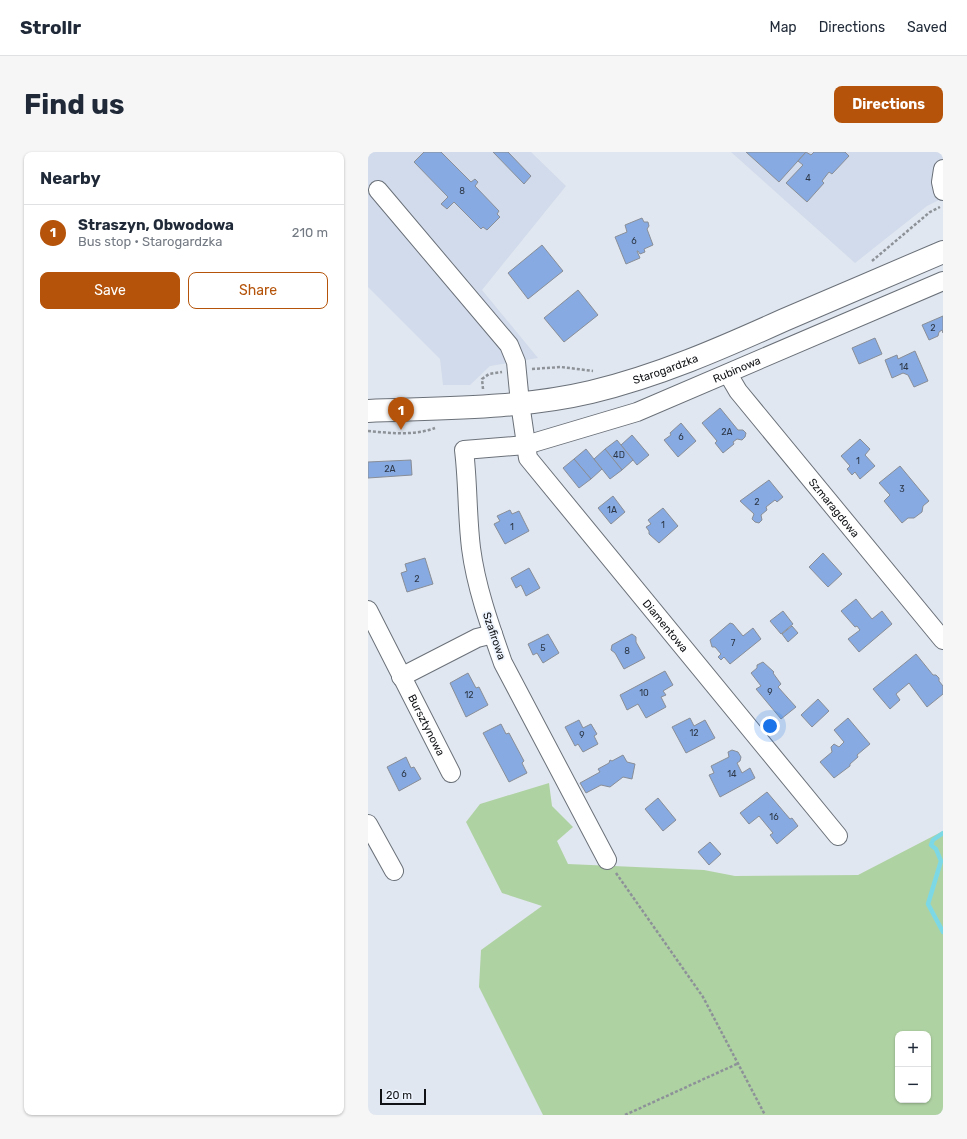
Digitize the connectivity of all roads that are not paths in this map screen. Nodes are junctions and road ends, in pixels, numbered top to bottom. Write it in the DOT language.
graph roads {
  1 [pos="943,169"];
  2 [pos="378,190"];
  3 [pos="943,191"];
  4 [pos="943,252"];
  5 [pos="943,281"];
  6 [pos="728,374"];
  7 [pos="520,403"];
  8 [pos="368,411"];
  9 [pos="526,445"];
  10 [pos="368,610"];
  11 [pos="493,634"];
  12 [pos="943,640"];
  13 [pos="401,677"];
  14 [pos="451,773"];
  15 [pos="368,824"];
  16 [pos="838,836"];
  17 [pos="607,860"];
  18 [pos="394,872"];
  1 -- 3 [label="street"];
  2 -- 7 [label="street, Diamentowa"];
  4 -- 7 [label="main road, Starogardzka"];
  5 -- 6 [label="street, Rubinowa"];
  6 -- 9 [label="street, Rubinowa"];
  6 -- 12 [label="street, Szmaragdowa"];
  7 -- 8 [label="main road, Starogardzka"];
  7 -- 9 [label="street, Diamentowa"];
  9 -- 11 [label="street, Szafirowa"];
  9 -- 16 [label="street, Diamentowa"];
  10 -- 13 [label="street, Bursztynowa"];
  11 -- 13 [label="street"];
  11 -- 17 [label="street, Szafirowa"];
  13 -- 14 [label="street, Bursztynowa"];
  15 -- 18 [label="street"];
}
